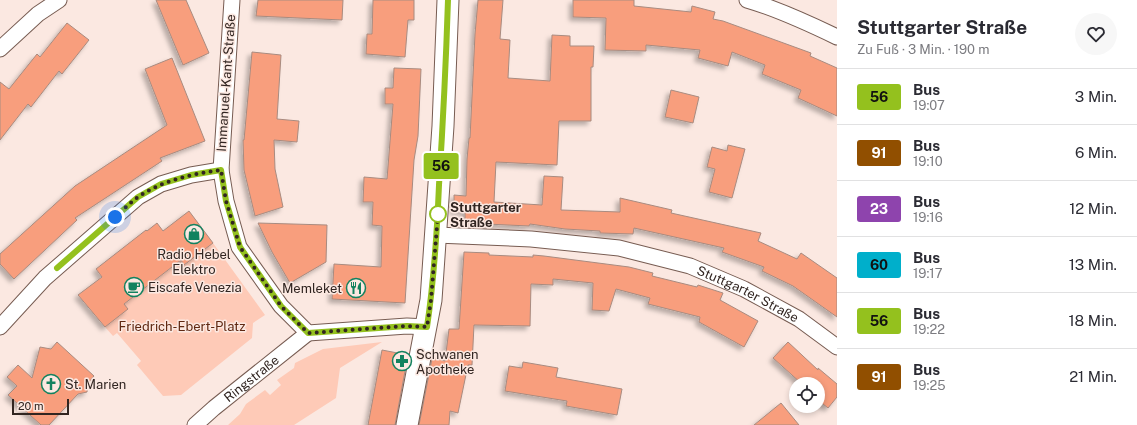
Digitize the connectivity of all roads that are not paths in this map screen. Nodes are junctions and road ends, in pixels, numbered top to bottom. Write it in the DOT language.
graph roads {
  1 [pos="59,0"];
  2 [pos="232,0"];
  3 [pos="448,0"];
  4 [pos="747,0"];
  5 [pos="837,37"];
  6 [pos="0,49"];
  7 [pos="221,170"];
  8 [pos="436,235"];
  9 [pos="0,327"];
  10 [pos="427,327"];
  11 [pos="308,333"];
  12 [pos="837,347"];
  13 [pos="195,425"];
  14 [pos="407,425"];
  1 -- 6 [label="street"];
  2 -- 7 [label="street, Immanuel-Kant-Straße"];
  3 -- 8 [label="main road"];
  4 -- 5 [label="street"];
  7 -- 9 [label="street"];
  7 -- 11 [label="street, Immanuel-Kant-Straße"];
  8 -- 10 [label="main road"];
  8 -- 12 [label="street, Stuttgarter Straße"];
  10 -- 11 [label="street"];
  10 -- 14 [label="main road"];
  11 -- 13 [label="street, Ringstraße"];
}
